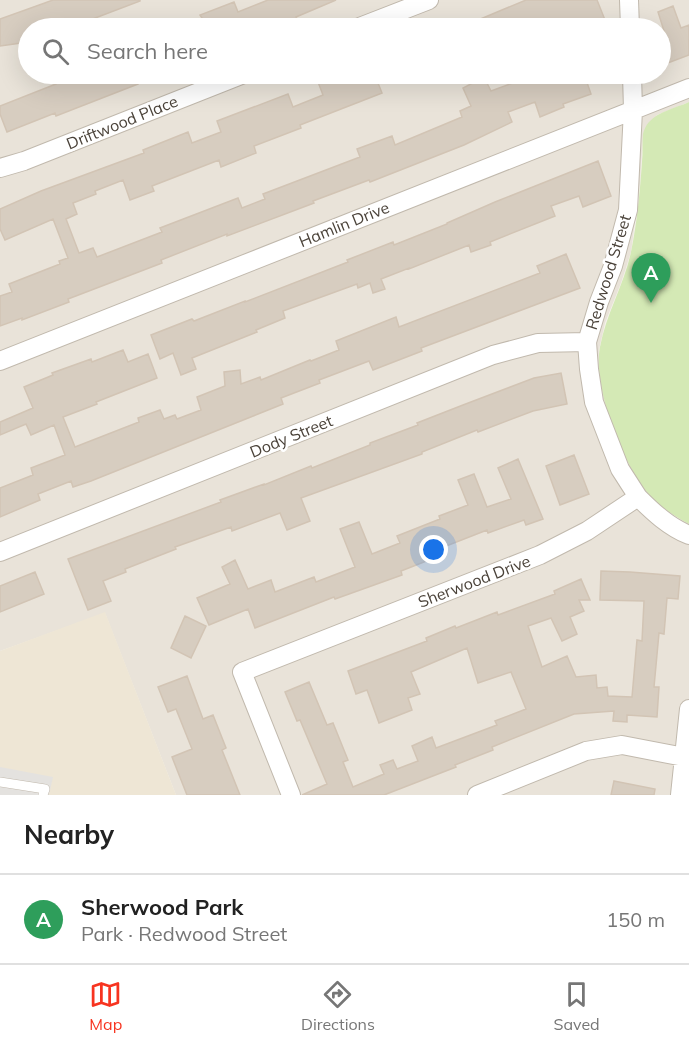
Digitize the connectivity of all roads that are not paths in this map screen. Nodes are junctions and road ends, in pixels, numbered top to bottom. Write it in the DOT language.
graph roads {
  1 [pos="429,0"];
  2 [pos="629,0"];
  3 [pos="383,18"];
  4 [pos="630,18"];
  5 [pos="219,84"];
  6 [pos="632,84"];
  7 [pos="689,88"];
  8 [pos="633,110"];
  9 [pos="0,168"];
  10 [pos="587,342"];
  11 [pos="0,361"];
  12 [pos="638,497"];
  13 [pos="689,535"];
  14 [pos="0,552"];
  15 [pos="689,710"];
  16 [pos="687,757"];
  17 [pos="0,782"];
  18 [pos="43,795"];
  19 [pos="291,795"];
  20 [pos="477,795"];
  21 [pos="680,795"];
  1 -- 3 [label="street"];
  2 -- 4 [label="street"];
  5 -- 9 [label="street, Driftwood Place"];
  6 -- 8 [label="street, Redwood Street"];
  7 -- 8 [label="street, Hamlin Drive"];
  8 -- 10 [label="street, Redwood Street"];
  8 -- 11 [label="street, Hamlin Drive"];
  10 -- 12 [label="street, Redwood Street"];
  10 -- 14 [label="street, Dody Street"];
  12 -- 13 [label="street"];
  12 -- 19 [label="street, Sherwood Drive"];
  15 -- 16 [label="street"];
  16 -- 20 [label="street"];
  16 -- 21 [label="street"];
  17 -- 18 [label="lane"];
}
